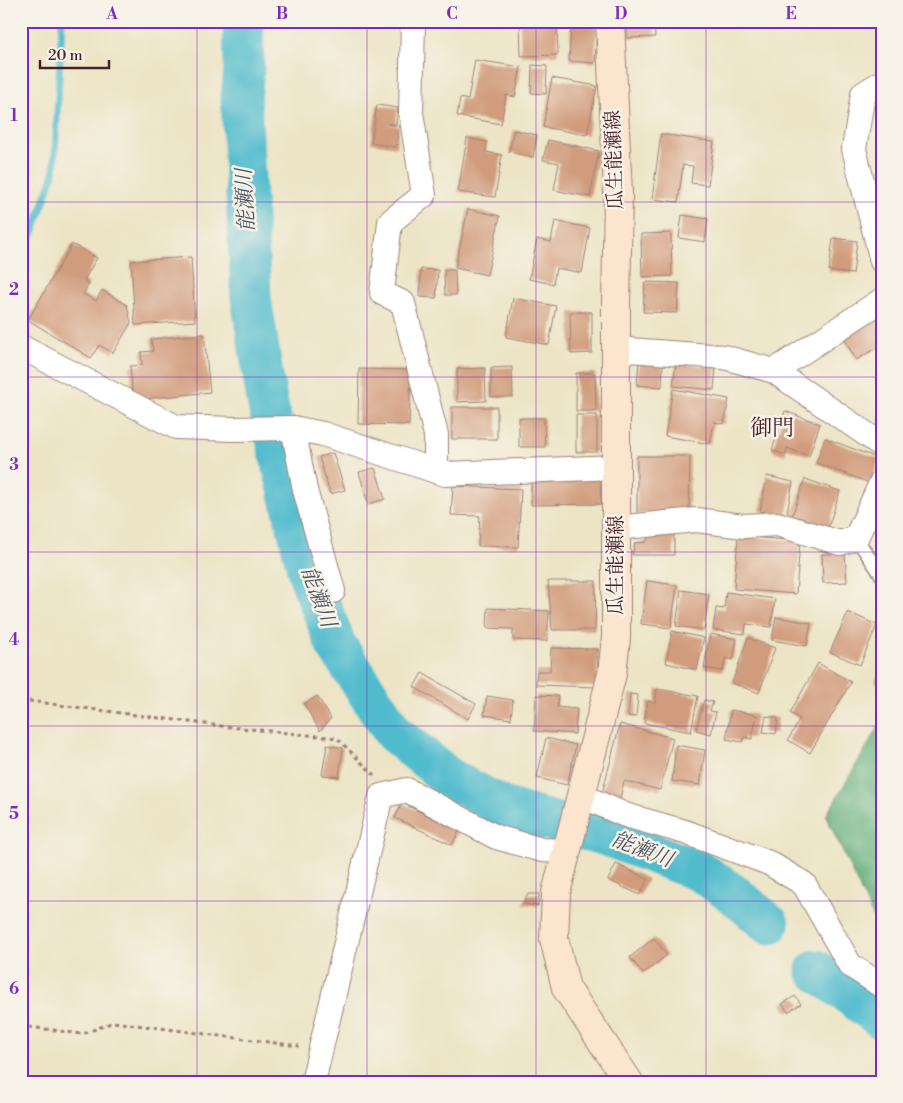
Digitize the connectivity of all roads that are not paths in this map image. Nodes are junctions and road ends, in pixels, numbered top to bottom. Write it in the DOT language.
graph roads {
  1 [pos="413,21"];
  2 [pos="610,21"];
  3 [pos="882,82"];
  4 [pos="882,261"];
  5 [pos="882,300"];
  6 [pos="21,346"];
  7 [pos="616,349"];
  8 [pos="774,371"];
  9 [pos="293,428"];
  10 [pos="882,445"];
  11 [pos="616,467"];
  12 [pos="436,471"];
  13 [pos="882,481"];
  14 [pos="616,528"];
  15 [pos="856,538"];
  16 [pos="882,576"];
  17 [pos="333,591"];
  18 [pos="582,796"];
  19 [pos="567,851"];
  20 [pos="882,986"];
  21 [pos="313,1082"];
  22 [pos="629,1082"];
  1 -- 12 [label="street"];
  2 -- 7 [label="main road, 瓜生能瀬線"];
  3 -- 4 [label="street"];
  5 -- 8 [label="street"];
  6 -- 9 [label="street"];
  7 -- 8 [label="street"];
  7 -- 11 [label="main road, 瓜生能瀬線"];
  8 -- 10 [label="street"];
  9 -- 12 [label="street"];
  9 -- 17 [label="street"];
  11 -- 12 [label="street"];
  11 -- 14 [label="main road, 瓜生能瀬線"];
  13 -- 15 [label="street"];
  14 -- 15 [label="street"];
  14 -- 18 [label="main road, 瓜生能瀬線"];
  15 -- 16 [label="lane"];
  18 -- 19 [label="main road, 瓜生能瀬線"];
  18 -- 20 [label="street"];
  19 -- 21 [label="street"];
  19 -- 22 [label="main road, 瓜生能瀬線"];
}
